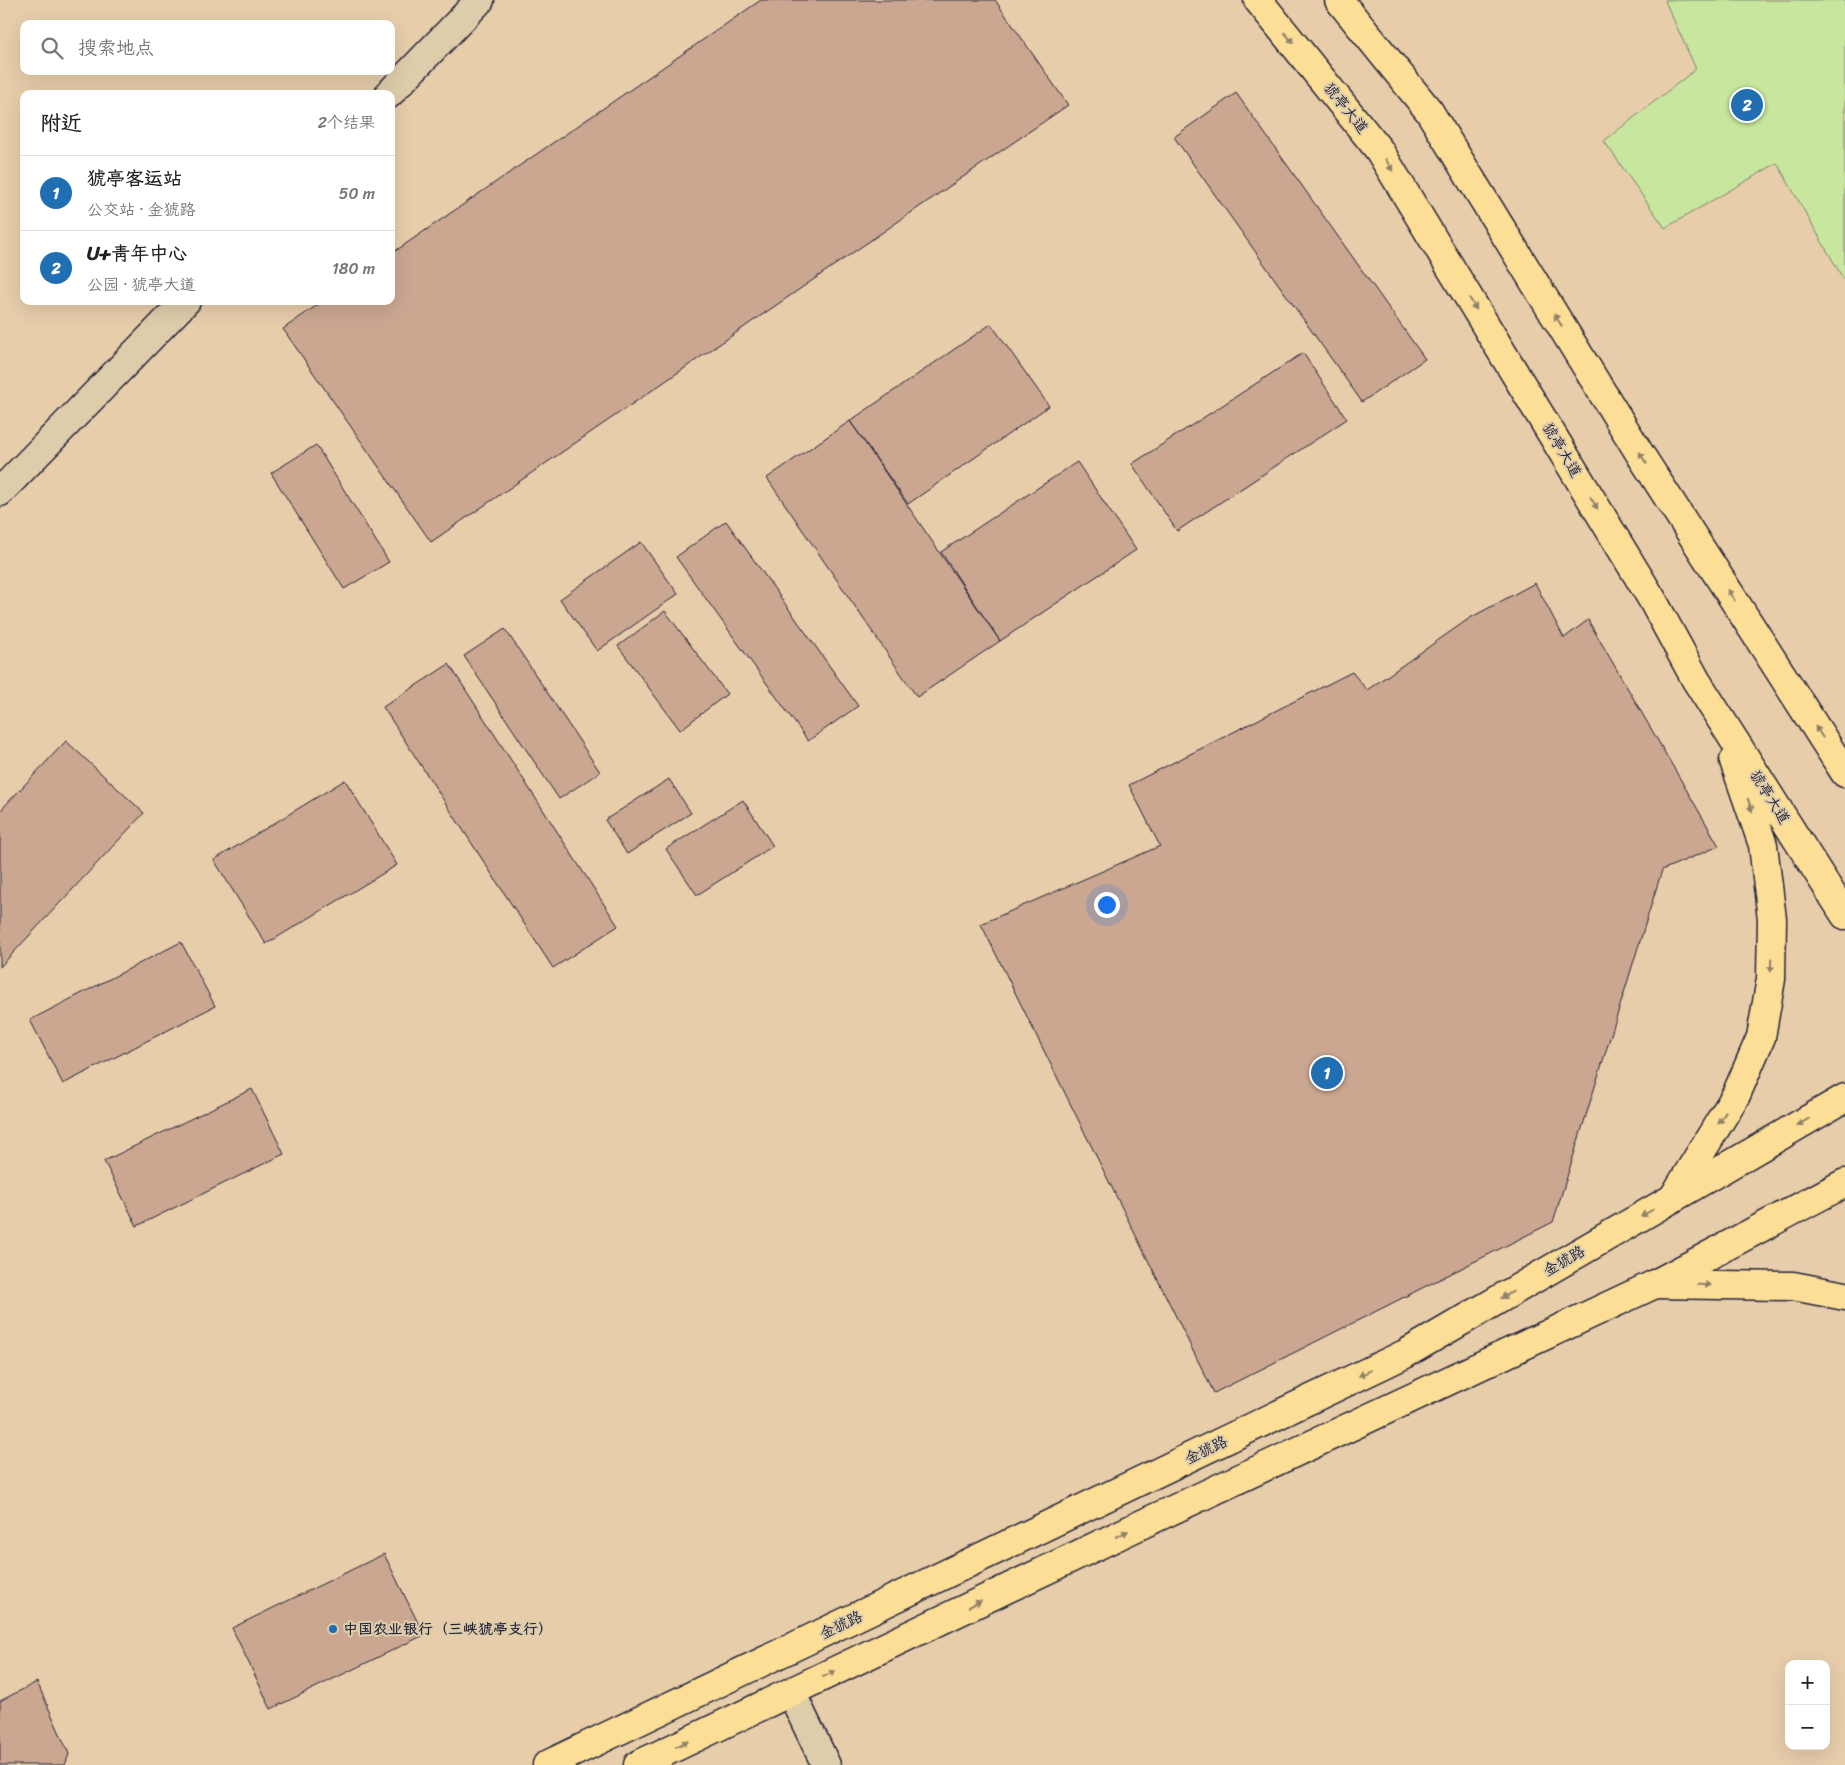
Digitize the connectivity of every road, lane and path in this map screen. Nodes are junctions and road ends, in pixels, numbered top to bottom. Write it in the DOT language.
graph roads {
  1 [pos="480,0"];
  2 [pos="1258,0"];
  3 [pos="1339,0"];
  4 [pos="393,90"];
  5 [pos="182,305"];
  6 [pos="0,492"];
  7 [pos="1696,680"];
  8 [pos="1845,773"];
  9 [pos="1845,915"];
  10 [pos="1845,1098"];
  11 [pos="1845,1183"];
  12 [pos="1673,1198"];
  13 [pos="1655,1284"];
  14 [pos="1845,1296"];
  15 [pos="791,1692"];
  16 [pos="547,1765"];
  17 [pos="638,1765"];
  18 [pos="826,1765"];
  1 -- 4 [label="street"];
  2 -- 7 [label="main road, 猇亭大道, one-way"];
  8 -- 3 [label="main road, one-way"];
  5 -- 6 [label="street"];
  7 -- 9 [label="main road, 猇亭大道"];
  7 -- 12 [label="main road, one-way"];
  10 -- 12 [label="main road, 金猇路, one-way"];
  11 -- 13 [label="main road"];
  12 -- 16 [label="main road, 金猇路, one-way"];
  13 -- 14 [label="main road, one-way"];
  15 -- 13 [label="main road, one-way"];
  17 -- 15 [label="main road, one-way"];
  15 -- 18 [label="street"];
}
